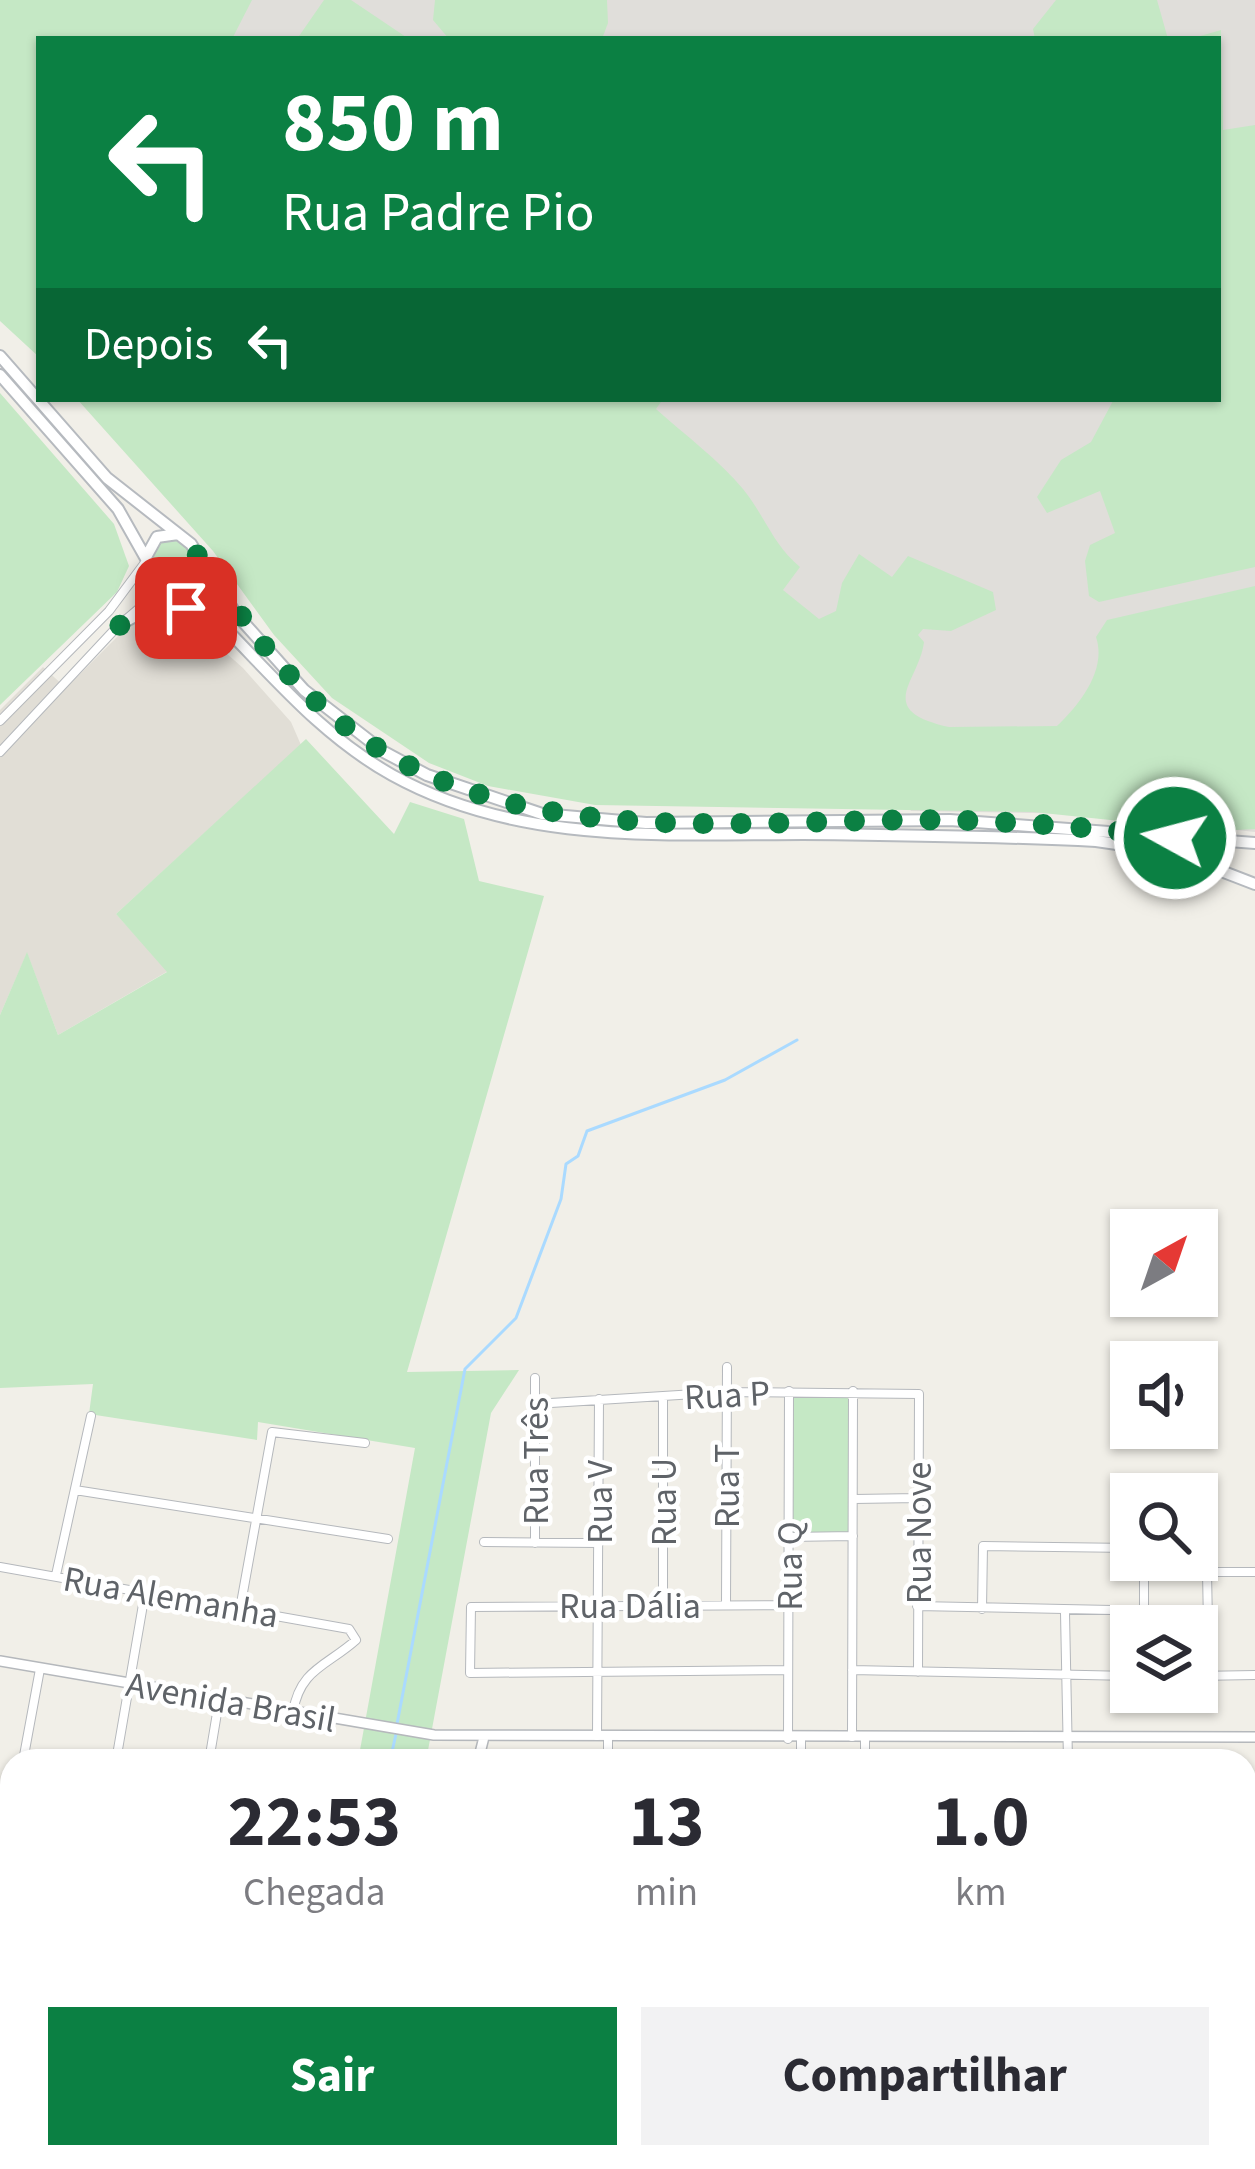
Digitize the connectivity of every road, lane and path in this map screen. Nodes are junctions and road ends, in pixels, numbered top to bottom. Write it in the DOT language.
graph roads {
  1 [pos="0,356"];
  2 [pos="0,375"];
  3 [pos="36,397"];
  4 [pos="40,402"];
  5 [pos="179,535"];
  6 [pos="195,552"];
  7 [pos="147,558"];
  8 [pos="171,582"];
  9 [pos="118,627"];
  10 [pos="254,661"];
  11 [pos="0,721"];
  12 [pos="0,752"];
  13 [pos="1255,842"];
  14 [pos="1255,884"];
  15 [pos="727,1367"];
  16 [pos="535,1378"];
  17 [pos="789,1391"];
  18 [pos="854,1391"];
  19 [pos="727,1393"];
  20 [pos="919,1394"];
  21 [pos="663,1397"];
  22 [pos="598,1399"];
  23 [pos="535,1404"];
  24 [pos="91,1416"];
  25 [pos="364,1443"];
  26 [pos="75,1490"];
  27 [pos="854,1498"];
  28 [pos="918,1498"];
  29 [pos="255,1517"];
  30 [pos="853,1536"];
  31 [pos="789,1537"];
  32 [pos="388,1539"];
  33 [pos="484,1541"];
  34 [pos="535,1543"];
  35 [pos="599,1544"];
  36 [pos="1110,1548"];
  37 [pos="0,1567"];
  38 [pos="1255,1572"];
  39 [pos="56,1575"];
  40 [pos="145,1593"];
  41 [pos="599,1605"];
  42 [pos="726,1605"];
  43 [pos="788,1605"];
  44 [pos="1208,1605"];
  45 [pos="663,1606"];
  46 [pos="917,1606"];
  47 [pos="239,1609"];
  48 [pos="982,1609"];
  49 [pos="1065,1612"];
  50 [pos="1110,1612"];
  51 [pos="0,1661"];
  52 [pos="40,1669"];
  53 [pos="598,1669"];
  54 [pos="788,1670"];
  55 [pos="852,1670"];
  56 [pos="918,1672"];
  57 [pos="1255,1675"];
  58 [pos="1066,1676"];
  59 [pos="1110,1676"];
  60 [pos="1218,1676"];
  61 [pos="130,1683"];
  62 [pos="218,1701"];
  63 [pos="293,1712"];
  64 [pos="603,1736"];
  65 [pos="484,1737"];
  66 [pos="852,1737"];
  67 [pos="865,1737"];
  68 [pos="1255,1738"];
  69 [pos="801,1739"];
  70 [pos="788,1740"];
  71 [pos="1067,1741"];
  72 [pos="25,1749"];
  73 [pos="118,1749"];
  74 [pos="211,1749"];
  75 [pos="481,1749"];
  76 [pos="606,1749"];
  77 [pos="801,1749"];
  78 [pos="865,1749"];
  79 [pos="1067,1749"];
  1 -- 3 [label="main road"];
  2 -- 7 [label="main road"];
  4 -- 5 [label="main road"];
  5 -- 6 [label="main road"];
  5 -- 7 [label="main road"];
  6 -- 8 [label="main road"];
  6 -- 13 [label="main road"];
  7 -- 8 [label="main road"];
  7 -- 11 [label="street"];
  8 -- 9 [label="street"];
  8 -- 10 [label="main road"];
  9 -- 10 [label="main road"];
  9 -- 12 [label="street"];
  10 -- 14 [label="main road"];
  15 -- 19 [label="street, Rua T"];
  16 -- 23 [label="street, Rua Três"];
  17 -- 18 [label="street, Rua P"];
  17 -- 19 [label="street, Rua P"];
  17 -- 31 [label="street, Rua Q"];
  18 -- 20 [label="street, Rua P"];
  18 -- 27 [label="street"];
  19 -- 21 [label="street, Rua P"];
  19 -- 42 [label="street, Rua T"];
  20 -- 28 [label="street, Rua Nove"];
  21 -- 22 [label="street, Rua P"];
  21 -- 45 [label="street, Rua U"];
  22 -- 23 [label="street, Rua P"];
  22 -- 35 [label="street, Rua V"];
  23 -- 34 [label="street, Rua Três"];
  24 -- 26 [label="street"];
  25 -- 29 [label="street"];
  26 -- 29 [label="street"];
  26 -- 39 [label="street"];
  27 -- 28 [label="street"];
  27 -- 30 [label="street"];
  28 -- 46 [label="street, Rua Nove"];
  29 -- 32 [label="street"];
  29 -- 47 [label="street"];
  30 -- 31 [label="street"];
  30 -- 55 [label="street"];
  31 -- 43 [label="street, Rua Q"];
  33 -- 34 [label="street"];
  34 -- 35 [label="street"];
  35 -- 41 [label="street, Rua V"];
  36 -- 48 [label="street"];
  37 -- 39 [label="street, Rua Alemanha"];
  38 -- 44 [label="street"];
  39 -- 40 [label="street, Rua Alemanha"];
  40 -- 47 [label="street, Rua Alemanha"];
  40 -- 61 [label="street"];
  41 -- 45 [label="street, Rua Dália"];
  41 -- 53 [label="street, Rua V"];
  41 -- 53 [label="street, Rua Dália"];
  42 -- 43 [label="street, Rua Dália"];
  42 -- 45 [label="street, Rua Dália"];
  43 -- 54 [label="street, Rua Q"];
  46 -- 48 [label="street"];
  46 -- 56 [label="street, Rua Nove"];
  47 -- 63 [label="street, Rua Alemanha"];
  48 -- 49 [label="street"];
  49 -- 50 [label="street"];
  49 -- 58 [label="street"];
  51 -- 52 [label="street, Avenida Brasil"];
  52 -- 61 [label="street, Avenida Brasil"];
  52 -- 72 [label="street"];
  53 -- 54 [label="street"];
  53 -- 64 [label="street, Rua V"];
  54 -- 70 [label="street, Rua Q"];
  55 -- 56 [label="street"];
  55 -- 66 [label="street"];
  56 -- 58 [label="street"];
  57 -- 60 [label="street"];
  58 -- 59 [label="street"];
  58 -- 71 [label="street"];
  61 -- 62 [label="street, Avenida Brasil"];
  61 -- 73 [label="street"];
  62 -- 63 [label="street, Avenida Brasil"];
  62 -- 74 [label="street"];
  63 -- 65 [label="street, Avenida Brasil"];
  64 -- 65 [label="street, Avenida Brasil"];
  64 -- 70 [label="street, Avenida Brasil"];
  64 -- 76 [label="street, Rua V"];
  65 -- 75 [label="street"];
  66 -- 67 [label="street, Avenida Brasil"];
  66 -- 69 [label="street, Avenida Brasil"];
  67 -- 71 [label="street, Avenida Brasil"];
  67 -- 78 [label="street"];
  68 -- 71 [label="street, Avenida Brasil"];
  69 -- 70 [label="street, Avenida Brasil"];
  69 -- 77 [label="street"];
  71 -- 79 [label="street"];
}
